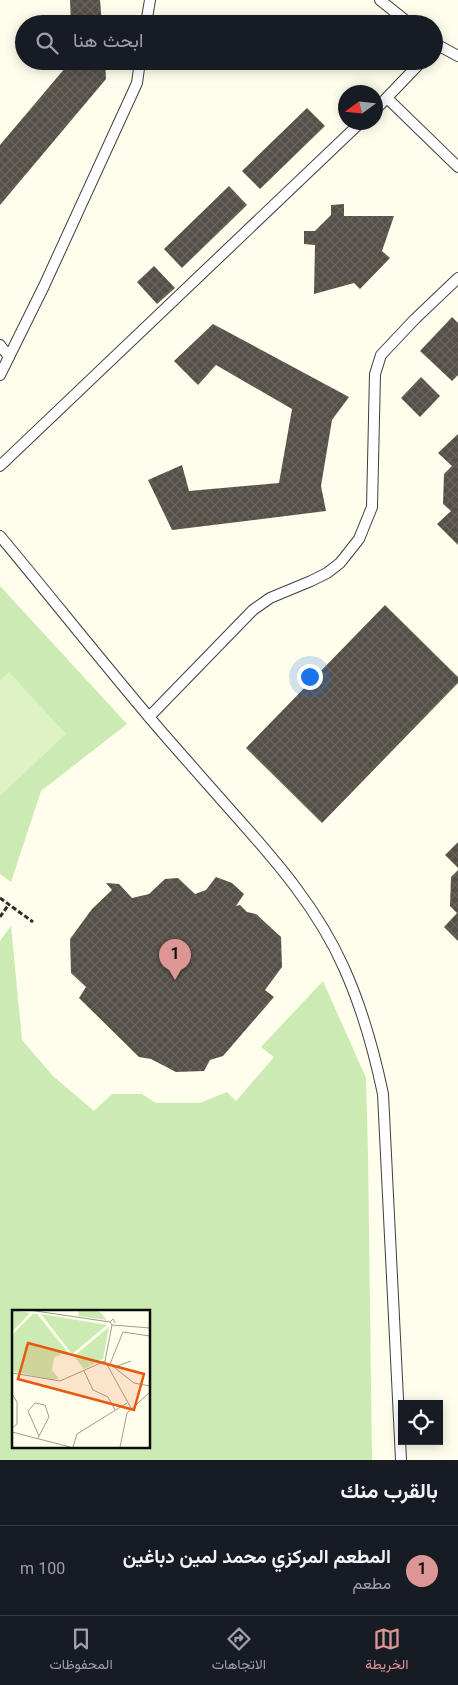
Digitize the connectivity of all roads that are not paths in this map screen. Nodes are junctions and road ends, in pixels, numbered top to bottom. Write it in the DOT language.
graph roads {
  1 [pos="150,0"];
  2 [pos="380,0"];
  3 [pos="148,15"];
  4 [pos="399,15"];
  5 [pos="443,49"];
  6 [pos="458,56"];
  7 [pos="139,70"];
  8 [pos="413,70"];
  9 [pos="387,98"];
  10 [pos="383,102"];
  11 [pos="353,130"];
  12 [pos="458,166"];
  13 [pos="458,278"];
  14 [pos="0,345"];
  15 [pos="9,357"];
  16 [pos="0,376"];
  17 [pos="2,460"];
  18 [pos="0,536"];
  19 [pos="149,717"];
  20 [pos="401,1460"];
  1 -- 3 [label="lane"];
  2 -- 4 [label="lane"];
  5 -- 6 [label="lane"];
  7 -- 15 [label="lane"];
  8 -- 9 [label="lane"];
  9 -- 10 [label="lane"];
  9 -- 12 [label="lane"];
  11 -- 17 [label="lane"];
  13 -- 19 [label="lane"];
  14 -- 15 [label="lane"];
  15 -- 16 [label="lane"];
  18 -- 19 [label="lane"];
  19 -- 20 [label="lane"];
}
